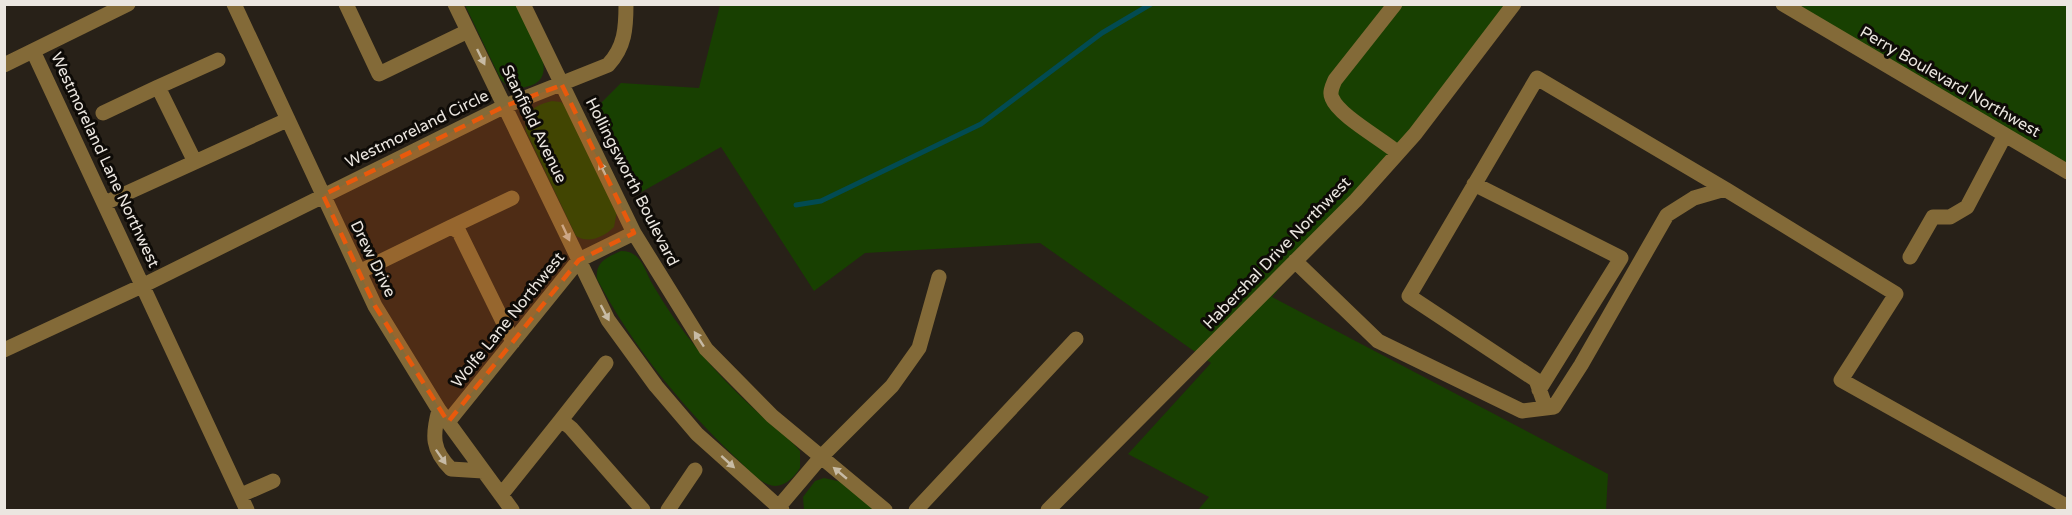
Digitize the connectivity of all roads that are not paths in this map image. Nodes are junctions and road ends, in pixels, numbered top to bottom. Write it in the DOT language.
graph roads {
  1 [pos="128,4"];
  2 [pos="234,4"];
  3 [pos="346,4"];
  4 [pos="455,4"];
  5 [pos="523,4"];
  6 [pos="626,4"];
  7 [pos="1395,4"];
  8 [pos="1514,4"];
  9 [pos="1783,4"];
  10 [pos="468,31"];
  11 [pos="33,51"];
  12 [pos="218,60"];
  13 [pos="4,64"];
  14 [pos="562,85"];
  15 [pos="158,87"];
  16 [pos="505,106"];
  17 [pos="103,113"];
  18 [pos="287,120"];
  19 [pos="2005,135"];
  20 [pos="1398,153"];
  21 [pos="195,162"];
  22 [pos="2067,171"];
  23 [pos="1474,184"];
  24 [pos="1725,189"];
  25 [pos="323,195"];
  26 [pos="512,198"];
  27 [pos="105,203"];
  28 [pos="451,227"];
  29 [pos="634,233"];
  30 [pos="1910,257"];
  31 [pos="579,260"];
  32 [pos="1295,261"];
  33 [pos="359,272"];
  34 [pos="939,277"];
  35 [pos="144,285"];
  36 [pos="1076,339"];
  37 [pos="513,342"];
  38 [pos="4,350"];
  39 [pos="606,363"];
  40 [pos="1539,390"];
  41 [pos="1546,408"];
  42 [pos="443,416"];
  43 [pos="561,420"];
  44 [pos="821,457"];
  45 [pos="695,470"];
  46 [pos="483,471"];
  47 [pos="273,482"];
  48 [pos="241,495"];
  49 [pos="501,495"];
  50 [pos="2067,507"];
  51 [pos="248,510"];
  52 [pos="512,510"];
  53 [pos="643,510"];
  54 [pos="668,510"];
  55 [pos="778,510"];
  56 [pos="885,510"];
  57 [pos="916,510"];
  58 [pos="1048,510"];
  1 -- 11 [label="street"];
  2 -- 18 [label="street, Drew Drive"];
  3 -- 10 [label="street"];
  4 -- 10 [label="street, Stanfield Avenue"];
  5 -- 14 [label="street, Hollingsworth Boulevard"];
  6 -- 14 [label="street, Westmoreland Circle"];
  7 -- 20 [label="street"];
  8 -- 20 [label="street, Habershal Drive Northwest"];
  9 -- 19 [label="street, Perry Boulevard Northwest"];
  10 -- 16 [label="street, Stanfield Avenue, one-way"];
  11 -- 13 [label="street"];
  11 -- 27 [label="street, Westmoreland Lane Northwest"];
  12 -- 15 [label="street"];
  14 -- 16 [label="street, Westmoreland Circle"];
  29 -- 14 [label="street, Hollingsworth Boulevard, one-way"];
  15 -- 17 [label="street"];
  15 -- 21 [label="street"];
  16 -- 25 [label="street, Westmoreland Circle"];
  16 -- 31 [label="street, Stanfield Avenue, one-way"];
  18 -- 21 [label="street"];
  18 -- 25 [label="street, Drew Drive"];
  19 -- 22 [label="street, Perry Boulevard Northwest"];
  19 -- 30 [label="street"];
  20 -- 32 [label="street, Habershal Drive Northwest"];
  21 -- 27 [label="street"];
  23 -- 24 [label="street"];
  23 -- 40 [label="street"];
  23 -- 40 [label="street"];
  24 -- 41 [label="street"];
  24 -- 50 [label="street"];
  25 -- 33 [label="street, Drew Drive"];
  25 -- 35 [label="street, Westmoreland Circle"];
  26 -- 28 [label="street"];
  27 -- 35 [label="street, Westmoreland Lane Northwest"];
  28 -- 33 [label="street"];
  28 -- 37 [label="street"];
  29 -- 31 [label="street, Wolfe Lane Northwest"];
  44 -- 29 [label="street, Hollingsworth Boulevard, one-way"];
  31 -- 37 [label="street, Wolfe Lane Northwest"];
  31 -- 55 [label="street, Stanfield Avenue, one-way"];
  32 -- 41 [label="street"];
  32 -- 58 [label="street, Habershal Drive Northwest"];
  33 -- 42 [label="street, Drew Drive"];
  34 -- 44 [label="street"];
  35 -- 38 [label="street, Westmoreland Circle"];
  35 -- 48 [label="street, Westmoreland Lane Northwest"];
  36 -- 57 [label="street"];
  37 -- 42 [label="street, Wolfe Lane Northwest"];
  39 -- 43 [label="street"];
  40 -- 41 [label="street"];
  42 -- 46 [label="street, Drew Drive"];
  42 -- 46 [label="street, one-way"];
  43 -- 49 [label="street"];
  43 -- 53 [label="street"];
  44 -- 55 [label="street"];
  56 -- 44 [label="street, Hollingsworth Boulevard, one-way"];
  45 -- 54 [label="street"];
  46 -- 49 [label="street, Drew Drive"];
  47 -- 48 [label="street"];
  48 -- 51 [label="street, Westmoreland Lane Northwest"];
  49 -- 52 [label="street, Drew Drive"];
}
